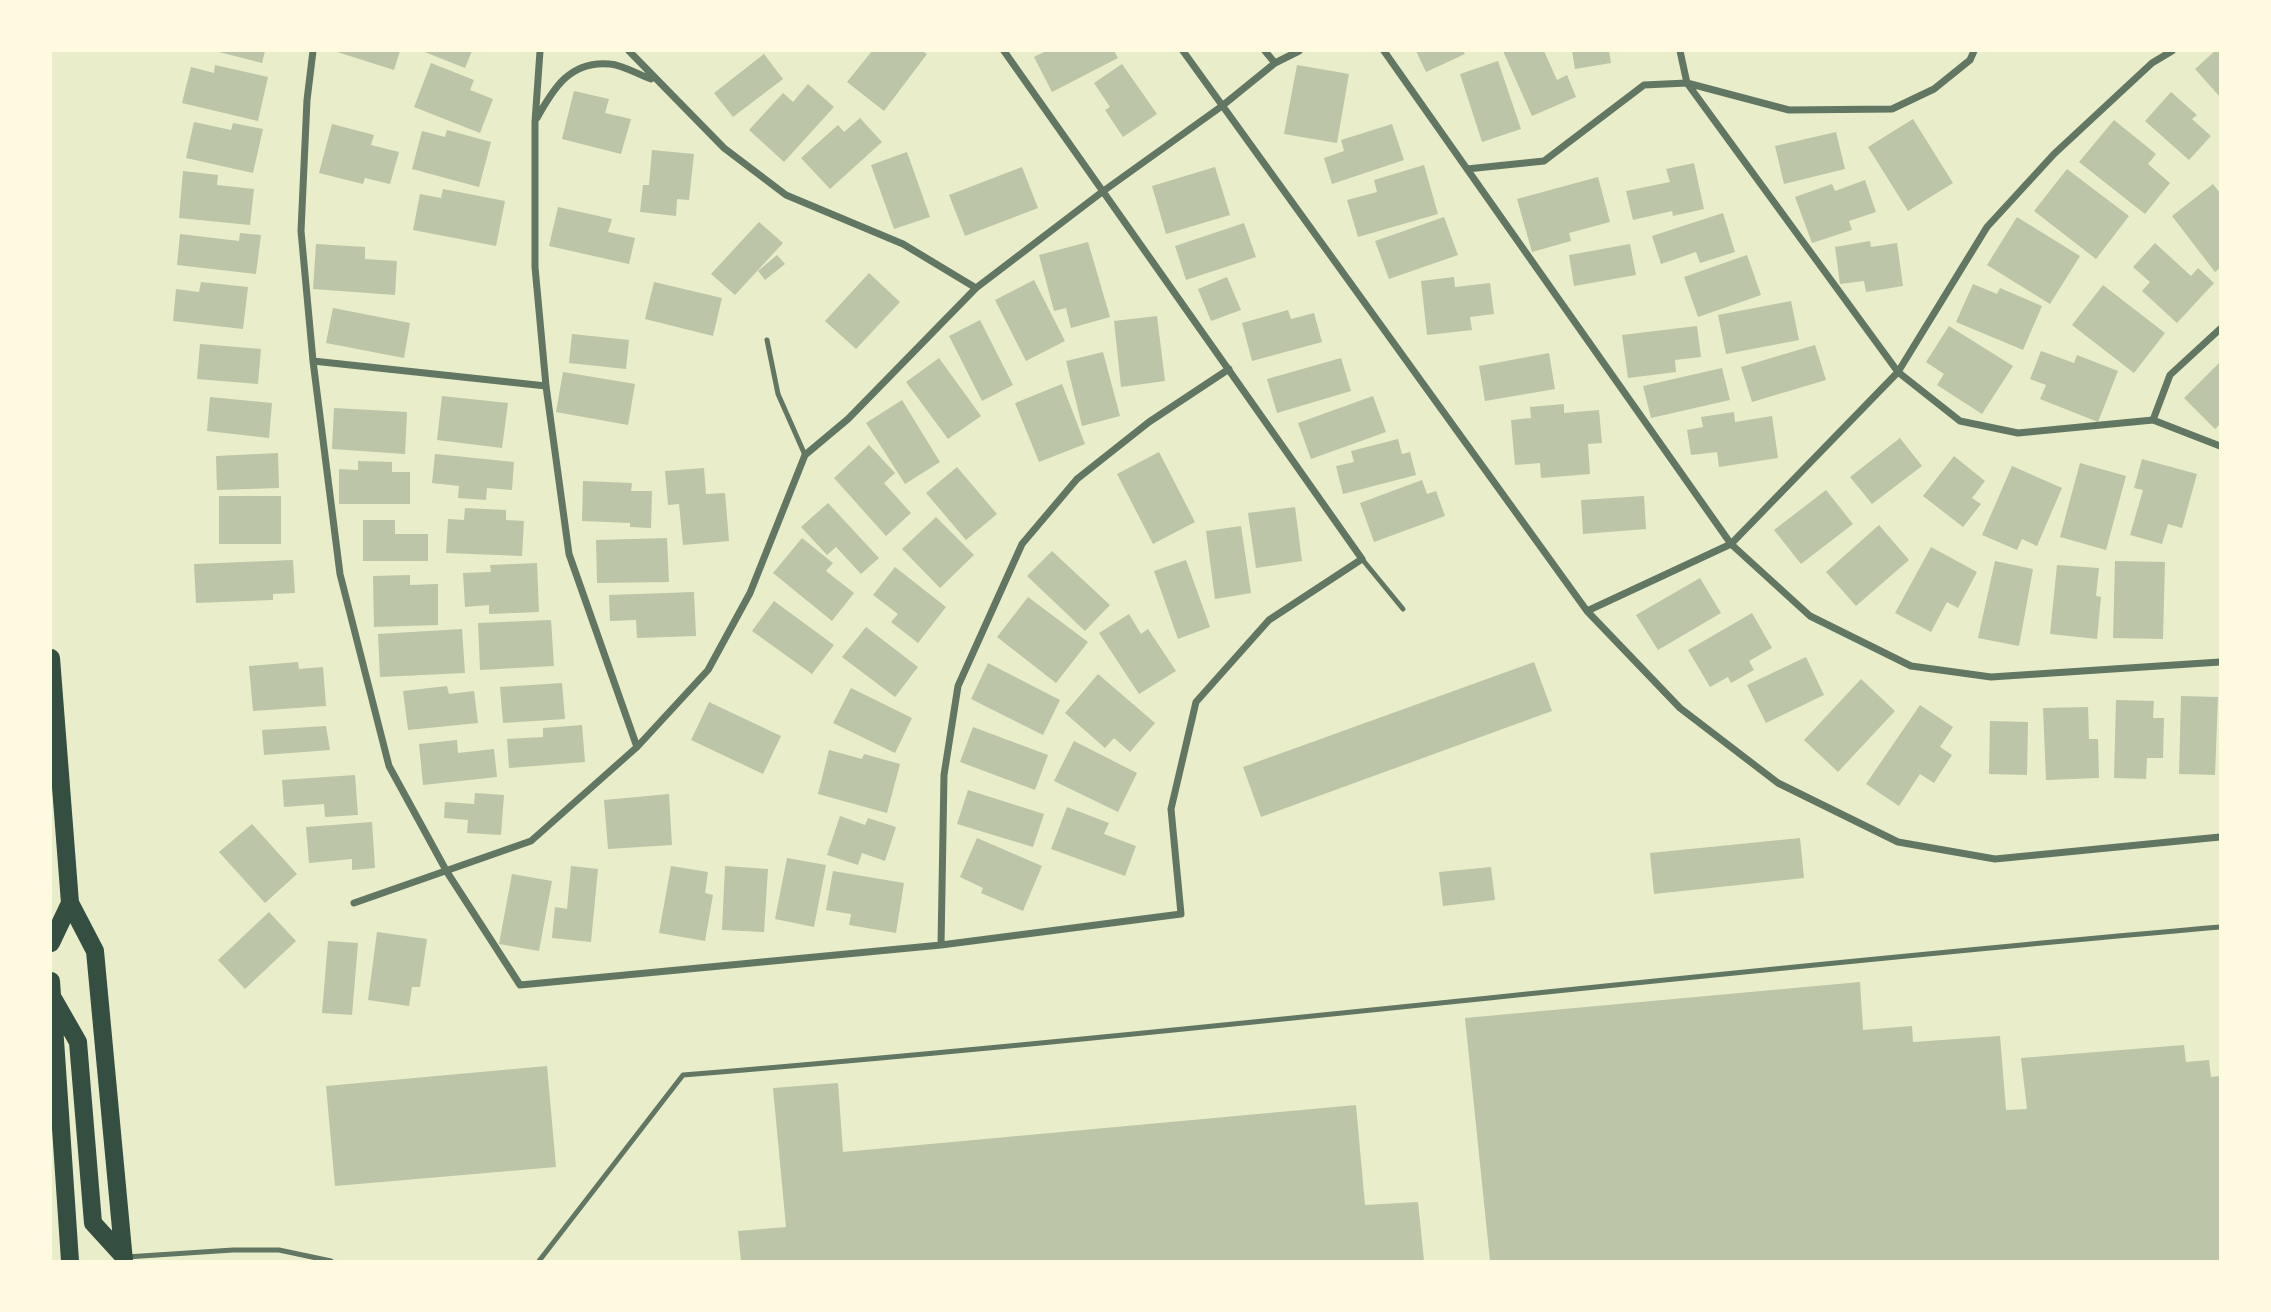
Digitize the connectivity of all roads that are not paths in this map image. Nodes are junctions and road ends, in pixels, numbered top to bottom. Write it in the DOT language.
graph roads {
  1 [pos="313,51"];
  2 [pos="540,51"];
  3 [pos="629,51"];
  4 [pos="1004,51"];
  5 [pos="1184,51"];
  6 [pos="1265,51"];
  7 [pos="1299,51"];
  8 [pos="1384,51"];
  9 [pos="1680,51"];
  10 [pos="1973,51"];
  11 [pos="2172,51"];
  12 [pos="1275,63"];
  13 [pos="655,81"];
  14 [pos="1687,83"];
  15 [pos="1222,106"];
  16 [pos="535,122"];
  17 [pos="1467,169"];
  18 [pos="1102,192"];
  19 [pos="976,289"];
  20 [pos="2220,329"];
  21 [pos="767,340"];
  22 [pos="313,361"];
  23 [pos="1229,369"];
  24 [pos="1898,372"];
  25 [pos="546,386"];
  26 [pos="2152,420"];
  27 [pos="2220,446"];
  28 [pos="805,455"];
  29 [pos="1731,544"];
  30 [pos="1362,559"];
  31 [pos="1403,609"];
  32 [pos="1587,611"];
  33 [pos="51,658"];
  34 [pos="2220,662"];
  35 [pos="637,747"];
  36 [pos="2220,837"];
  37 [pos="447,872"];
  38 [pos="70,903"];
  39 [pos="354,903"];
  40 [pos="2220,927"];
  41 [pos="51,943"];
  42 [pos="941,945"];
  43 [pos="51,989"];
  44 [pos="124,1259"];
  45 [pos="71,1261"];
  46 [pos="331,1261"];
  47 [pos="539,1261"];
  1 -- 22 [label="street"];
  2 -- 16 [label="street"];
  3 -- 13 [label="street"];
  4 -- 18 [label="street"];
  5 -- 15 [label="street"];
  6 -- 12 [label="street"];
  7 -- 12 [label="street"];
  8 -- 17 [label="street"];
  9 -- 14 [label="street"];
  10 -- 14 [label="street"];
  11 -- 24 [label="street"];
  12 -- 15 [label="street"];
  13 -- 16 [label="street"];
  13 -- 19 [label="street"];
  14 -- 17 [label="street"];
  14 -- 24 [label="street"];
  15 -- 18 [label="street"];
  15 -- 32 [label="street"];
  16 -- 25 [label="street"];
  17 -- 29 [label="street"];
  18 -- 19 [label="street"];
  18 -- 23 [label="street"];
  19 -- 28 [label="street"];
  20 -- 26 [label="street"];
  21 -- 28 [label="lane"];
  22 -- 25 [label="street"];
  22 -- 37 [label="street"];
  23 -- 30 [label="street"];
  23 -- 42 [label="street"];
  24 -- 26 [label="street"];
  24 -- 29 [label="street"];
  25 -- 35 [label="street"];
  26 -- 27 [label="street"];
  28 -- 35 [label="street"];
  29 -- 32 [label="street"];
  29 -- 34 [label="street"];
  30 -- 31 [label="lane"];
  30 -- 42 [label="street"];
  32 -- 36 [label="street"];
  33 -- 38 [label="main road"];
  35 -- 37 [label="street"];
  37 -- 39 [label="street"];
  37 -- 42 [label="street"];
  38 -- 41 [label="main road"];
  38 -- 44 [label="main road"];
  40 -- 47 [label="lane"];
  43 -- 44 [label="main road"];
  43 -- 45 [label="main road"];
  44 -- 46 [label="lane"];
}
